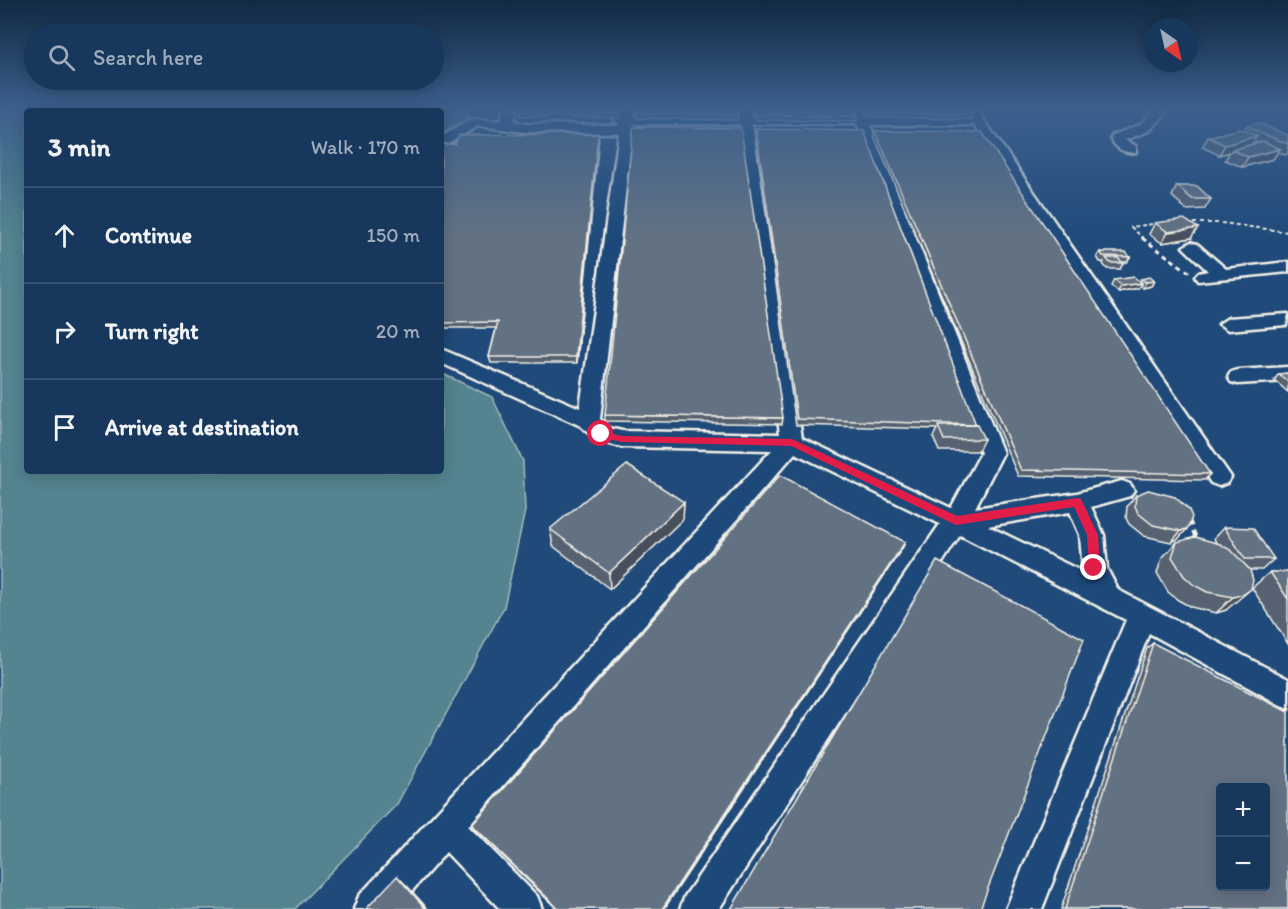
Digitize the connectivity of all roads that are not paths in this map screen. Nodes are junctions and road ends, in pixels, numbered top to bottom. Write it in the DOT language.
graph roads {
  1 [pos="622,152"];
  2 [pos="751,152"];
  3 [pos="876,152"];
  4 [pos="999,152"];
  5 [pos="1191,247"];
  6 [pos="1288,267"];
  7 [pos="1222,274"];
  8 [pos="1204,278"];
  9 [pos="1287,319"];
  10 [pos="1228,324"];
  11 [pos="444,356"];
  12 [pos="1288,374"];
  13 [pos="1238,377"];
  14 [pos="589,421"];
  15 [pos="792,442"];
  16 [pos="1219,477"];
  17 [pos="1122,490"];
  18 [pos="1077,502"];
  19 [pos="956,521"];
  20 [pos="1109,599"];
  21 [pos="1142,615"];
  22 [pos="1288,695"];
  23 [pos="447,828"];
  24 [pos="372,909"];
  25 [pos="524,909"];
  26 [pos="698,909"];
  27 [pos="1024,909"];
  1 -- 14 [label="street"];
  2 -- 15 [label="street"];
  3 -- 19 [label="street"];
  4 -- 16 [label="street"];
  5 -- 7 [label="street"];
  6 -- 7 [label="street"];
  7 -- 8 [label="street"];
  9 -- 10 [label="street"];
  11 -- 14 [label="street"];
  12 -- 13 [label="street"];
  14 -- 15 [label="street"];
  15 -- 19 [label="street"];
  15 -- 23 [label="street"];
  17 -- 18 [label="street"];
  18 -- 19 [label="street"];
  18 -- 20 [label="street"];
  19 -- 20 [label="street"];
  19 -- 26 [label="street"];
  20 -- 21 [label="street"];
  21 -- 22 [label="street"];
  21 -- 27 [label="street"];
  23 -- 24 [label="street"];
  23 -- 25 [label="street"];
}
